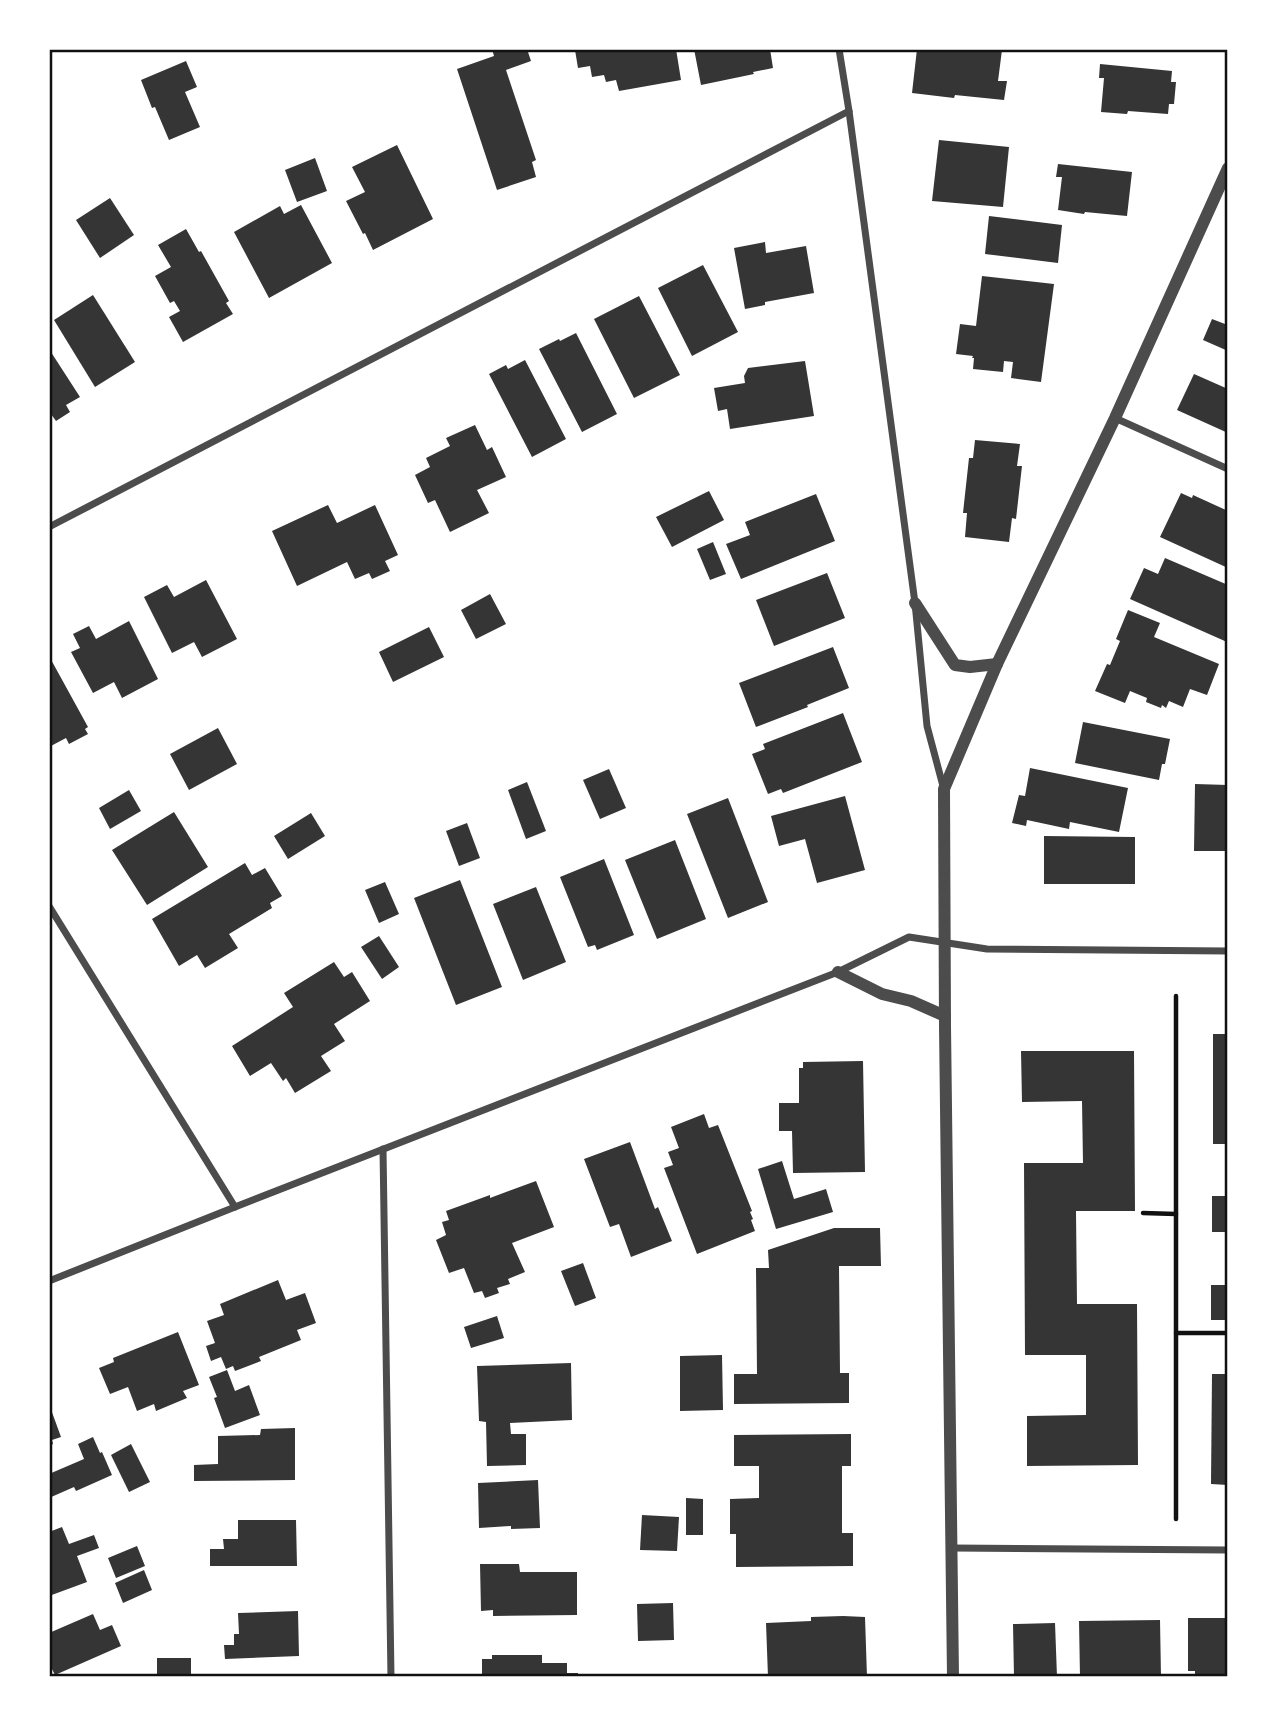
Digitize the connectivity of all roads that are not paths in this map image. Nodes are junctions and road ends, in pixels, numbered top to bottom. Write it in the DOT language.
graph roads {
  1 [pos="839,49"];
  2 [pos="849,111"];
  3 [pos="1228,168"];
  4 [pos="1115,418"];
  5 [pos="1228,469"];
  6 [pos="49,527"];
  7 [pos="915,603"];
  8 [pos="997,664"];
  9 [pos="944,789"];
  10 [pos="49,906"];
  11 [pos="946,943"];
  12 [pos="1228,951"];
  13 [pos="838,972"];
  14 [pos="946,1016"];
  15 [pos="383,1149"];
  16 [pos="235,1207"];
  17 [pos="49,1281"];
  18 [pos="952,1548"];
  19 [pos="1228,1550"];
  20 [pos="391,1677"];
  21 [pos="953,1677"];
  1 -- 2 [label="street"];
  2 -- 6 [label="street"];
  2 -- 7 [label="street"];
  3 -- 4 [label="street"];
  4 -- 5 [label="street"];
  4 -- 8 [label="street"];
  7 -- 8 [label="street"];
  7 -- 9 [label="street"];
  8 -- 9 [label="street"];
  9 -- 11 [label="street"];
  10 -- 16 [label="street"];
  11 -- 12 [label="street"];
  11 -- 13 [label="street"];
  11 -- 14 [label="street"];
  13 -- 14 [label="street"];
  13 -- 15 [label="street"];
  14 -- 18 [label="street"];
  15 -- 16 [label="street"];
  15 -- 20 [label="street"];
  16 -- 17 [label="street"];
  18 -- 19 [label="street"];
  18 -- 21 [label="street"];
}
